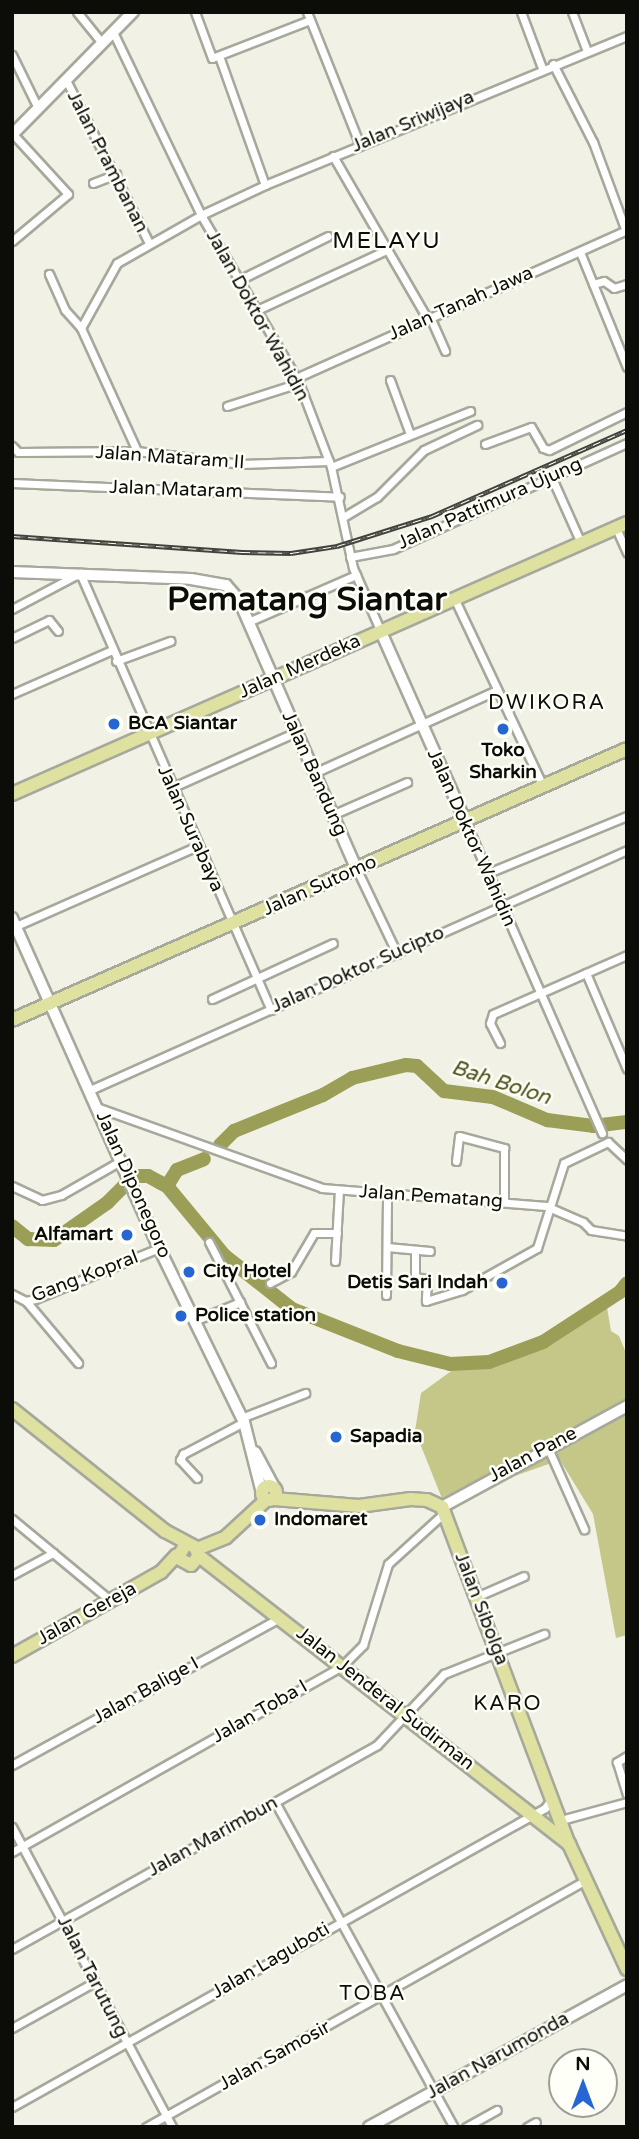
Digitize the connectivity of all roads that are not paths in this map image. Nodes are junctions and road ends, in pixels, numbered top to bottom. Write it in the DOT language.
graph roads {
  1 [pos="77,12"];
  2 [pos="133,12"];
  3 [pos="195,12"];
  4 [pos="521,12"];
  5 [pos="572,12"];
  6 [pos="309,16"];
  7 [pos="113,33"];
  8 [pos="627,37"];
  9 [pos="102,43"];
  10 [pos="587,51"];
  11 [pos="12,55"];
  12 [pos="219,55"];
  13 [pos="553,64"];
  14 [pos="542,68"];
  15 [pos="66,80"];
  16 [pos="38,108"];
  17 [pos="13,135"];
  18 [pos="360,145"];
  19 [pos="333,156"];
  20 [pos="116,174"];
  21 [pos="93,183"];
  22 [pos="265,185"];
  23 [pos="201,215"];
  24 [pos="626,231"];
  25 [pos="328,236"];
  26 [pos="12,241"];
  27 [pos="149,243"];
  28 [pos="384,251"];
  29 [pos="580,252"];
  30 [pos="49,274"];
  31 [pos="239,280"];
  32 [pos="593,284"];
  33 [pos="627,284"];
  34 [pos="257,310"];
  35 [pos="428,318"];
  36 [pos="81,328"];
  37 [pos="444,351"];
  38 [pos="627,368"];
  39 [pos="298,380"];
  40 [pos="390,380"];
  41 [pos="227,406"];
  42 [pos="470,411"];
  43 [pos="627,412"];
  44 [pos="477,425"];
  45 [pos="410,434"];
  46 [pos="627,443"];
  47 [pos="485,444"];
  48 [pos="12,446"];
  49 [pos="136,451"];
  50 [pos="330,464"];
  51 [pos="551,476"];
  52 [pos="12,482"];
  53 [pos="340,497"];
  54 [pos="345,516"];
  55 [pos="621,526"];
  56 [pos="581,543"];
  57 [pos="627,553"];
  58 [pos="350,556"];
  59 [pos="12,572"];
  60 [pos="80,573"];
  61 [pos="356,575"];
  62 [pos="455,600"];
  63 [pos="12,609"];
  64 [pos="248,622"];
  65 [pos="58,631"];
  66 [pos="381,632"];
  67 [pos="12,638"];
  68 [pos="170,641"];
  69 [pos="112,650"];
  70 [pos="116,661"];
  71 [pos="272,679"];
  72 [pos="497,690"];
  73 [pos="12,694"];
  74 [pos="421,726"];
  75 [pos="296,732"];
  76 [pos="147,735"];
  77 [pos="627,749"];
  78 [pos="314,773"];
  79 [pos="407,782"];
  80 [pos="543,786"];
  81 [pos="171,788"];
  82 [pos="12,794"];
  83 [pos="332,815"];
  84 [pos="627,816"];
  85 [pos="466,821"];
  86 [pos="197,846"];
  87 [pos="627,850"];
  88 [pos="357,870"];
  89 [pos="488,873"];
  90 [pos="502,905"];
  91 [pos="14,922"];
  92 [pos="232,924"];
  93 [pos="333,943"];
  94 [pos="397,954"];
  95 [pos="627,955"];
  96 [pos="586,974"];
  97 [pos="256,977"];
  98 [pos="540,994"];
  99 [pos="212,999"];
  100 [pos="50,1004"];
  101 [pos="271,1010"];
  102 [pos="12,1020"];
  103 [pos="500,1042"];
  104 [pos="627,1069"];
  105 [pos="90,1090"];
  106 [pos="99,1108"];
  107 [pos="602,1133"];
  108 [pos="627,1160"];
  109 [pos="456,1161"];
  110 [pos="123,1163"];
  111 [pos="12,1186"];
  112 [pos="339,1190"];
  113 [pos="387,1194"];
  114 [pos="504,1202"];
  115 [pos="547,1208"];
  116 [pos="337,1233"];
  117 [pos="627,1236"];
  118 [pos="209,1242"];
  119 [pos="387,1247"];
  120 [pos="159,1248"];
  121 [pos="415,1250"];
  122 [pos="430,1251"];
  123 [pos="335,1261"];
  124 [pos="270,1283"];
  125 [pos="12,1294"];
  126 [pos="386,1295"];
  127 [pos="26,1301"];
  128 [pos="240,1302"];
  129 [pos="194,1321"];
  130 [pos="78,1363"];
  131 [pos="271,1363"];
  132 [pos="305,1393"];
  133 [pos="627,1406"];
  134 [pos="12,1409"];
  135 [pos="243,1420"];
  136 [pos="547,1447"];
  137 [pos="197,1478"];
  138 [pos="270,1494"];
  139 [pos="443,1510"];
  140 [pos="12,1519"];
  141 [pos="584,1529"];
  142 [pos="53,1553"];
  143 [pos="186,1553"];
  144 [pos="12,1575"];
  145 [pos="524,1576"];
  146 [pos="476,1597"];
  147 [pos="111,1601"];
  148 [pos="279,1618"];
  149 [pos="544,1634"];
  150 [pos="496,1651"];
  151 [pos="12,1656"];
  152 [pos="342,1666"];
  153 [pos="407,1716"];
  154 [pos="627,1756"];
  155 [pos="12,1765"];
  156 [pos="627,1795"];
  157 [pos="551,1797"];
  158 [pos="275,1802"];
  159 [pos="627,1802"];
  160 [pos="529,1814"];
  161 [pos="561,1821"];
  162 [pos="12,1827"];
  163 [pos="569,1844"];
  164 [pos="23,1847"];
  165 [pos="12,1853"];
  166 [pos="586,1880"];
  167 [pos="64,1920"];
  168 [pos="339,1922"];
  169 [pos="12,1949"];
  170 [pos="627,1969"];
  171 [pos="93,1983"];
  172 [pos="627,1985"];
  173 [pos="381,1998"];
  174 [pos="12,2028"];
  175 [pos="127,2044"];
  176 [pos="434,2091"];
  177 [pos="12,2107"];
  178 [pos="497,2110"];
  179 [pos="166,2115"];
  180 [pos="536,2122"];
  181 [pos="146,2127"];
  182 [pos="172,2127"];
  183 [pos="369,2127"];
  184 [pos="454,2127"];
  185 [pos="466,2127"];
  186 [pos="527,2127"];
  1 -- 9 [label="street"];
  2 -- 7 [label="street"];
  3 -- 12 [label="street"];
  4 -- 14 [label="street"];
  5 -- 10 [label="street"];
  6 -- 12 [label="street"];
  6 -- 18 [label="street"];
  7 -- 9 [label="street"];
  7 -- 23 [label="street, Jalan Doktor Wahidin"];
  8 -- 10 [label="street, Jalan Sriwijaya"];
  9 -- 15 [label="street"];
  10 -- 13 [label="street, Jalan Sriwijaya"];
  11 -- 16 [label="street"];
  12 -- 22 [label="street"];
  13 -- 14 [label="street, Jalan Sriwijaya"];
  13 -- 24 [label="street"];
  14 -- 18 [label="street, Jalan Sriwijaya"];
  15 -- 16 [label="street"];
  15 -- 20 [label="street, Jalan Prambanan"];
  16 -- 17 [label="street"];
  17 -- 26 [label="street"];
  18 -- 19 [label="street, Jalan Sriwijaya"];
  19 -- 22 [label="street, Jalan Sriwijaya"];
  19 -- 28 [label="street"];
  20 -- 21 [label="street"];
  20 -- 27 [label="street, Jalan Prambanan"];
  22 -- 23 [label="street, Jalan Sriwijaya"];
  23 -- 27 [label="street, Jalan Prambanan"];
  23 -- 31 [label="street, Jalan Doktor Wahidin"];
  24 -- 29 [label="street, Jalan Tanah Jawa"];
  25 -- 31 [label="street"];
  27 -- 36 [label="street, Jalan Prambanan"];
  28 -- 34 [label="street"];
  28 -- 35 [label="street"];
  29 -- 32 [label="street"];
  29 -- 35 [label="street, Jalan Tanah Jawa"];
  30 -- 36 [label="street"];
  31 -- 34 [label="street, Jalan Doktor Wahidin"];
  32 -- 33 [label="street"];
  32 -- 38 [label="street"];
  34 -- 39 [label="street, Jalan Doktor Wahidin"];
  35 -- 37 [label="street"];
  35 -- 39 [label="street, Jalan Tanah Jawa"];
  36 -- 49 [label="street"];
  39 -- 41 [label="street, Jalan Tanah Jawa"];
  39 -- 50 [label="street, Jalan Doktor Wahidin"];
  40 -- 45 [label="street"];
  42 -- 45 [label="street"];
  43 -- 47 [label="street"];
  44 -- 54 [label="street"];
  45 -- 50 [label="street"];
  46 -- 51 [label="street, Jalan Pattimura Ujung"];
  48 -- 49 [label="street, Jalan Mataram II"];
  49 -- 50 [label="street, Jalan Mataram II"];
  50 -- 53 [label="street, Jalan Doktor Wahidin"];
  51 -- 56 [label="street"];
  51 -- 58 [label="street, Jalan Pattimura Ujung"];
  52 -- 53 [label="street, Jalan Mataram"];
  53 -- 54 [label="street, Jalan Doktor Wahidin"];
  54 -- 58 [label="street, Jalan Doktor Wahidin"];
  55 -- 56 [label="main road, Jalan Merdeka"];
  55 -- 57 [label="street"];
  56 -- 62 [label="main road, Jalan Merdeka"];
  58 -- 61 [label="street, Jalan Doktor Wahidin"];
  59 -- 60 [label="street"];
  60 -- 63 [label="street"];
  60 -- 64 [label="street, Jalan Bandung"];
  60 -- 69 [label="street, Jalan Surabaya"];
  61 -- 64 [label="street"];
  61 -- 66 [label="street, Jalan Doktor Wahidin"];
  62 -- 66 [label="main road, Jalan Merdeka"];
  62 -- 72 [label="street"];
  64 -- 71 [label="street, Jalan Bandung"];
  65 -- 67 [label="street"];
  66 -- 71 [label="main road, Jalan Merdeka"];
  66 -- 74 [label="street, Jalan Doktor Wahidin"];
  68 -- 70 [label="street"];
  69 -- 70 [label="street, Jalan Surabaya"];
  69 -- 73 [label="street"];
  70 -- 76 [label="street, Jalan Surabaya"];
  71 -- 75 [label="street, Jalan Bandung"];
  71 -- 76 [label="main road, Jalan Merdeka"];
  72 -- 74 [label="street"];
  72 -- 80 [label="street"];
  74 -- 78 [label="street"];
  74 -- 85 [label="street, Jalan Doktor Wahidin"];
  75 -- 78 [label="street, Jalan Bandung"];
  75 -- 81 [label="street"];
  76 -- 81 [label="street, Jalan Surabaya"];
  76 -- 82 [label="main road, Jalan Merdeka"];
  77 -- 80 [label="main road, Jalan Sutomo"];
  78 -- 83 [label="street, Jalan Bandung"];
  79 -- 83 [label="street"];
  80 -- 85 [label="main road, Jalan Sutomo"];
  81 -- 86 [label="street, Jalan Surabaya"];
  83 -- 88 [label="street, Jalan Bandung"];
  84 -- 89 [label="street"];
  85 -- 88 [label="main road, Jalan Sutomo"];
  85 -- 89 [label="street, Jalan Doktor Wahidin"];
  86 -- 91 [label="street"];
  86 -- 92 [label="street, Jalan Surabaya"];
  87 -- 90 [label="street, Jalan Doktor Sucipto"];
  88 -- 92 [label="main road, Jalan Sutomo"];
  88 -- 94 [label="street"];
  89 -- 90 [label="street, Jalan Doktor Wahidin"];
  90 -- 94 [label="street, Jalan Doktor Sucipto"];
  90 -- 98 [label="street, Jalan Doktor Wahidin"];
  91 -- 100 [label="street, Jalan Diponegoro"];
  92 -- 97 [label="street, Jalan Surabaya"];
  92 -- 100 [label="main road, Jalan Sutomo"];
  93 -- 97 [label="street"];
  94 -- 101 [label="street, Jalan Doktor Sucipto"];
  95 -- 96 [label="street"];
  96 -- 98 [label="street"];
  96 -- 104 [label="street"];
  97 -- 99 [label="street"];
  97 -- 101 [label="street, Jalan Surabaya"];
  98 -- 103 [label="street"];
  98 -- 107 [label="street, Jalan Doktor Wahidin"];
  100 -- 102 [label="main road, Jalan Sutomo"];
  100 -- 105 [label="street, Jalan Diponegoro"];
  101 -- 105 [label="street, Jalan Doktor Sucipto"];
  105 -- 106 [label="street, Jalan Diponegoro"];
  106 -- 110 [label="street, Jalan Diponegoro"];
  106 -- 112 [label="street, Jalan Pematang"];
  108 -- 115 [label="street"];
  109 -- 114 [label="street"];
  110 -- 111 [label="street"];
  110 -- 120 [label="street, Jalan Diponegoro"];
  112 -- 113 [label="street, Jalan Pematang"];
  112 -- 116 [label="street"];
  113 -- 114 [label="street, Jalan Pematang"];
  113 -- 119 [label="street"];
  114 -- 115 [label="street, Jalan Pematang"];
  115 -- 117 [label="street, Jalan Pematang"];
  115 -- 121 [label="street"];
  116 -- 123 [label="street"];
  116 -- 124 [label="street"];
  118 -- 128 [label="street"];
  119 -- 121 [label="street"];
  119 -- 126 [label="street"];
  120 -- 127 [label="street, Gang Kopral"];
  120 -- 129 [label="street, Jalan Diponegoro"];
  121 -- 122 [label="street"];
  125 -- 127 [label="street, Gang Kopral"];
  127 -- 130 [label="street"];
  128 -- 129 [label="street"];
  128 -- 131 [label="street"];
  129 -- 135 [label="street, Jalan Diponegoro"];
  132 -- 135 [label="street"];
  133 -- 136 [label="street, Jalan Pane"];
  134 -- 143 [label="main road, Jalan Jenderal Sudirman"];
  135 -- 137 [label="street"];
  135 -- 138 [label="street, Jalan Diponegoro"];
  136 -- 139 [label="street, Jalan Pane"];
  136 -- 141 [label="street"];
  138 -- 139 [label="main road"];
  138 -- 143 [label="main road"];
  139 -- 146 [label="main road, Jalan Sibolga"];
  139 -- 152 [label="street, Jalan Toba I"];
  140 -- 142 [label="street"];
  142 -- 144 [label="street"];
  142 -- 147 [label="street"];
  143 -- 147 [label="main road, Jalan Gereja"];
  143 -- 148 [label="main road, Jalan Jenderal Sudirman"];
  145 -- 146 [label="street"];
  146 -- 150 [label="main road, Jalan Sibolga"];
  147 -- 151 [label="main road, Jalan Gereja"];
  148 -- 152 [label="main road, Jalan Jenderal Sudirman"];
  148 -- 155 [label="street, Jalan Balige I"];
  149 -- 150 [label="street, Jalan Marimbun"];
  150 -- 153 [label="street, Jalan Marimbun"];
  150 -- 157 [label="main road, Jalan Sibolga"];
  152 -- 153 [label="main road, Jalan Jenderal Sudirman"];
  152 -- 164 [label="street, Jalan Toba I"];
  153 -- 158 [label="street, Jalan Marimbun"];
  153 -- 160 [label="main road, Jalan Jenderal Sudirman"];
  154 -- 156 [label="street"];
  157 -- 160 [label="street, Jalan Laguboti"];
  157 -- 161 [label="main road, Jalan Sibolga"];
  158 -- 167 [label="street, Jalan Marimbun"];
  158 -- 168 [label="street"];
  159 -- 161 [label="street"];
  160 -- 163 [label="main road, Jalan Jenderal Sudirman"];
  160 -- 168 [label="street, Jalan Laguboti"];
  161 -- 163 [label="main road, Jalan Sibolga"];
  162 -- 164 [label="street, Jalan Tarutung"];
  163 -- 166 [label="main road, Jalan Sibolga"];
  164 -- 165 [label="street, Jalan Toba I"];
  164 -- 167 [label="street, Jalan Tarutung"];
  166 -- 170 [label="main road, Jalan Sibolga"];
  166 -- 173 [label="street, Jalan Samosir"];
  167 -- 169 [label="street, Jalan Marimbun"];
  167 -- 171 [label="street, Jalan Tarutung"];
  168 -- 173 [label="street"];
  168 -- 175 [label="street, Jalan Laguboti"];
  171 -- 174 [label="street"];
  171 -- 175 [label="street, Jalan Tarutung"];
  172 -- 176 [label="street, Jalan Narumonda"];
  173 -- 176 [label="street"];
  173 -- 179 [label="street, Jalan Samosir"];
  175 -- 177 [label="street, Jalan Laguboti"];
  175 -- 179 [label="street, Jalan Tarutung"];
  176 -- 183 [label="street, Jalan Narumonda"];
  176 -- 184 [label="street"];
  178 -- 185 [label="street"];
  179 -- 181 [label="street, Jalan Samosir"];
  179 -- 182 [label="street, Jalan Tarutung"];
  180 -- 186 [label="street"];
}
